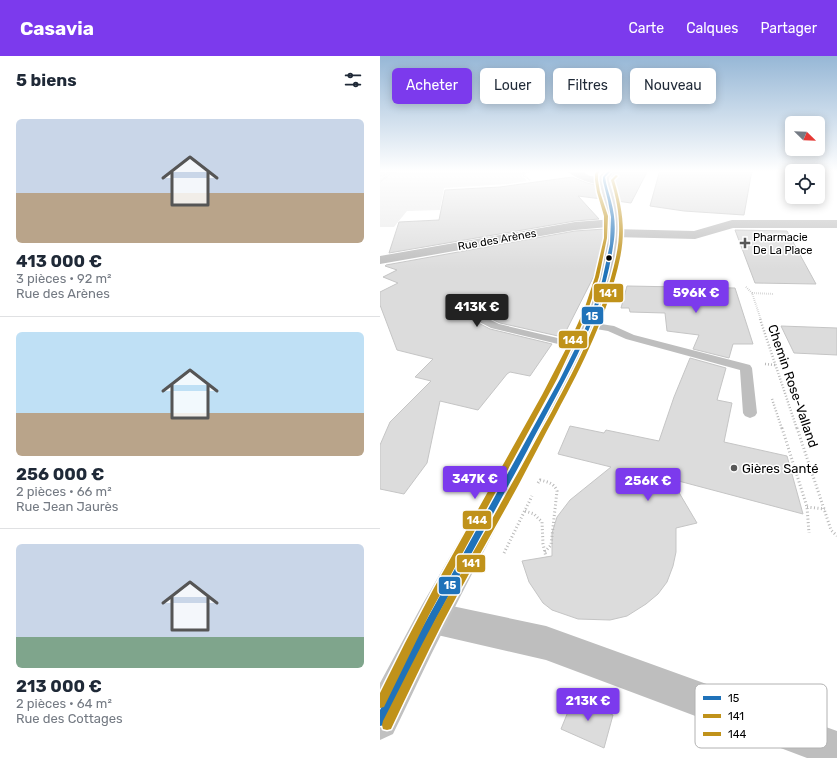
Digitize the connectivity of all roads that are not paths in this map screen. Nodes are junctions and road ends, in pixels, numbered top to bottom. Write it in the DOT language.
graph roads {
  1 [pos="611,203"];
  2 [pos="837,224"];
  3 [pos="614,226"];
  4 [pos="380,260"];
  5 [pos="466,311"];
  6 [pos="584,335"];
  7 [pos="750,412"];
  8 [pos="433,618"];
  9 [pos="695,698"];
  10 [pos="380,721"];
  11 [pos="827,746"];
  12 [pos="837,750"];
  1 -- 3 [label="main road"];
  2 -- 3 [label="street, Rue des Arènes"];
  3 -- 4 [label="street, Rue des Arènes"];
  3 -- 6 [label="main road"];
  5 -- 6 [label="lane"];
  6 -- 7 [label="lane"];
  6 -- 8 [label="main road"];
  8 -- 9 [label="street"];
  8 -- 10 [label="main road"];
  11 -- 12 [label="street"];
}
